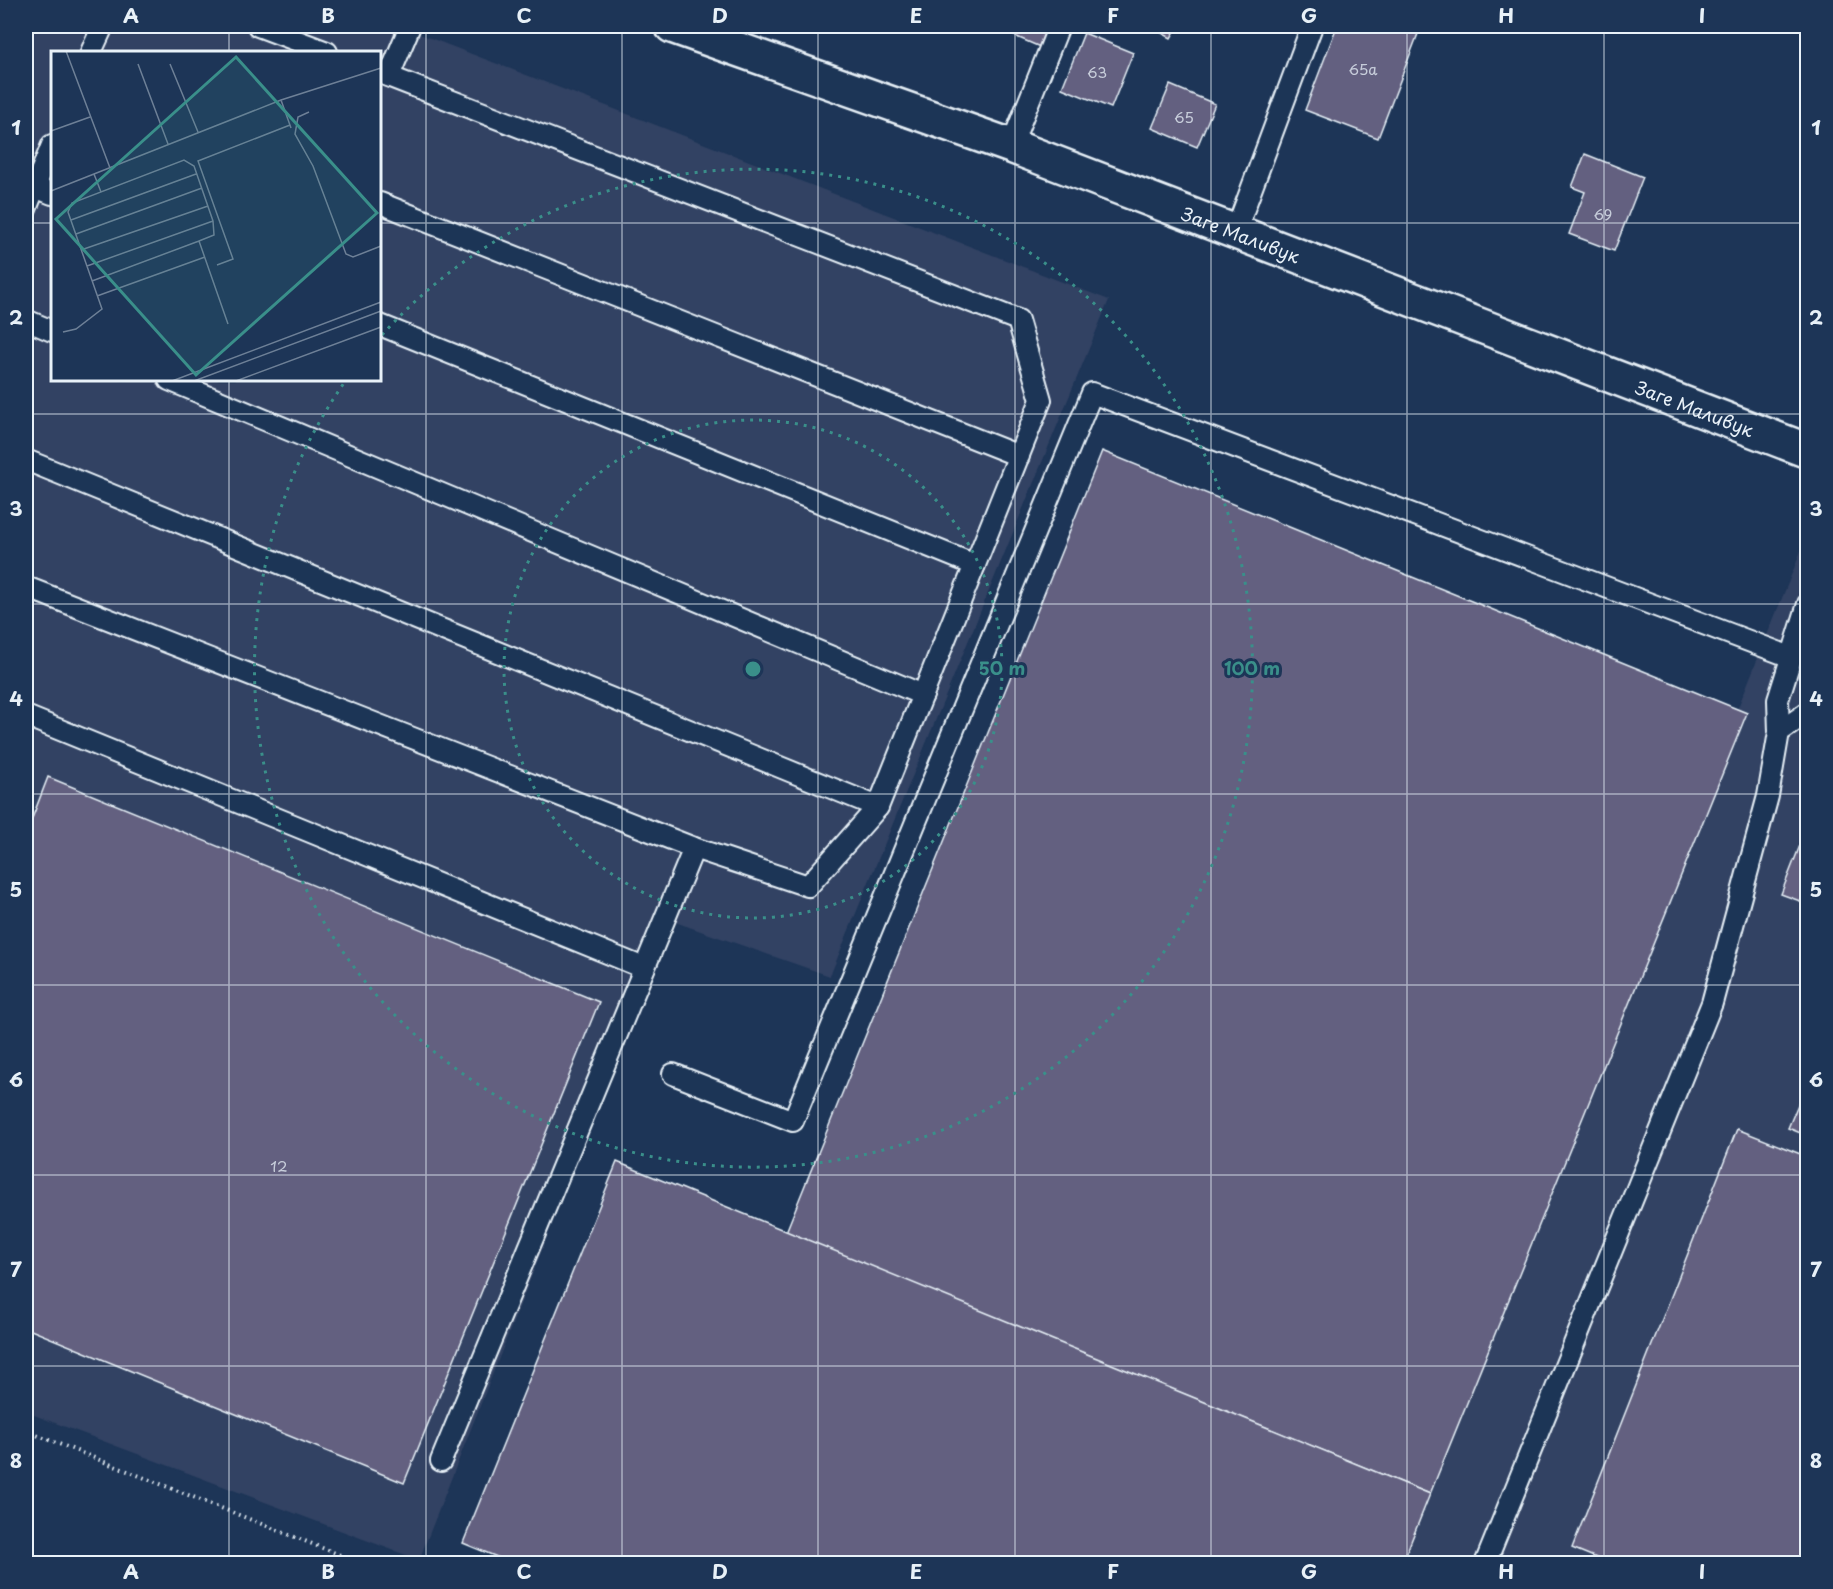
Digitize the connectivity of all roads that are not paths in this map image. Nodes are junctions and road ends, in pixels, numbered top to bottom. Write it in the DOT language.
graph roads {
  1 [pos="103,26"];
  2 [pos="258,26"];
  3 [pos="410,26"];
  4 [pos="672,26"];
  5 [pos="1059,26"];
  6 [pos="1312,26"];
  7 [pos="91,51"];
  8 [pos="324,51"];
  9 [pos="384,75"];
  10 [pos="1011,146"];
  11 [pos="51,151"];
  12 [pos="44,190"];
  13 [pos="381,203"];
  14 [pos="26,209"];
  15 [pos="1235,233"];
  16 [pos="26,320"];
  17 [pos="381,326"];
  18 [pos="51,331"];
  19 [pos="171,381"];
  20 [pos="1808,451"];
  21 [pos="1019,456"];
  22 [pos="26,460"];
  23 [pos="975,565"];
  24 [pos="26,587"];
  25 [pos="1808,604"];
  26 [pos="1791,657"];
  27 [pos="923,695"];
  28 [pos="1808,712"];
  29 [pos="26,716"];
  30 [pos="1779,732"];
  31 [pos="878,807"];
  32 [pos="694,848"];
  33 [pos="644,968"];
  34 [pos="673,1074"];
  35 [pos="441,1461"];
  36 [pos="1485,1563"];
  1 -- 7 [label="lane"];
  2 -- 8 [label="lane"];
  3 -- 9 [label="lane"];
  4 -- 10 [label="street, Заге Маливук"];
  5 -- 10 [label="lane"];
  6 -- 15 [label="lane"];
  9 -- 21 [label="lane"];
  10 -- 15 [label="street, Заге Маливук"];
  11 -- 12 [label="lane"];
  12 -- 14 [label="lane"];
  13 -- 21 [label="lane"];
  15 -- 20 [label="street, Заге Маливук"];
  16 -- 18 [label="lane"];
  17 -- 23 [label="lane"];
  19 -- 27 [label="lane"];
  21 -- 23 [label="lane"];
  22 -- 31 [label="lane"];
  23 -- 27 [label="lane"];
  24 -- 32 [label="lane"];
  25 -- 26 [label="lane"];
  26 -- 30 [label="lane"];
  26 -- 34 [label="lane"];
  27 -- 31 [label="lane"];
  28 -- 30 [label="lane"];
  29 -- 33 [label="lane"];
  30 -- 36 [label="lane"];
  31 -- 32 [label="lane"];
  32 -- 33 [label="lane"];
  33 -- 35 [label="lane"];
}
